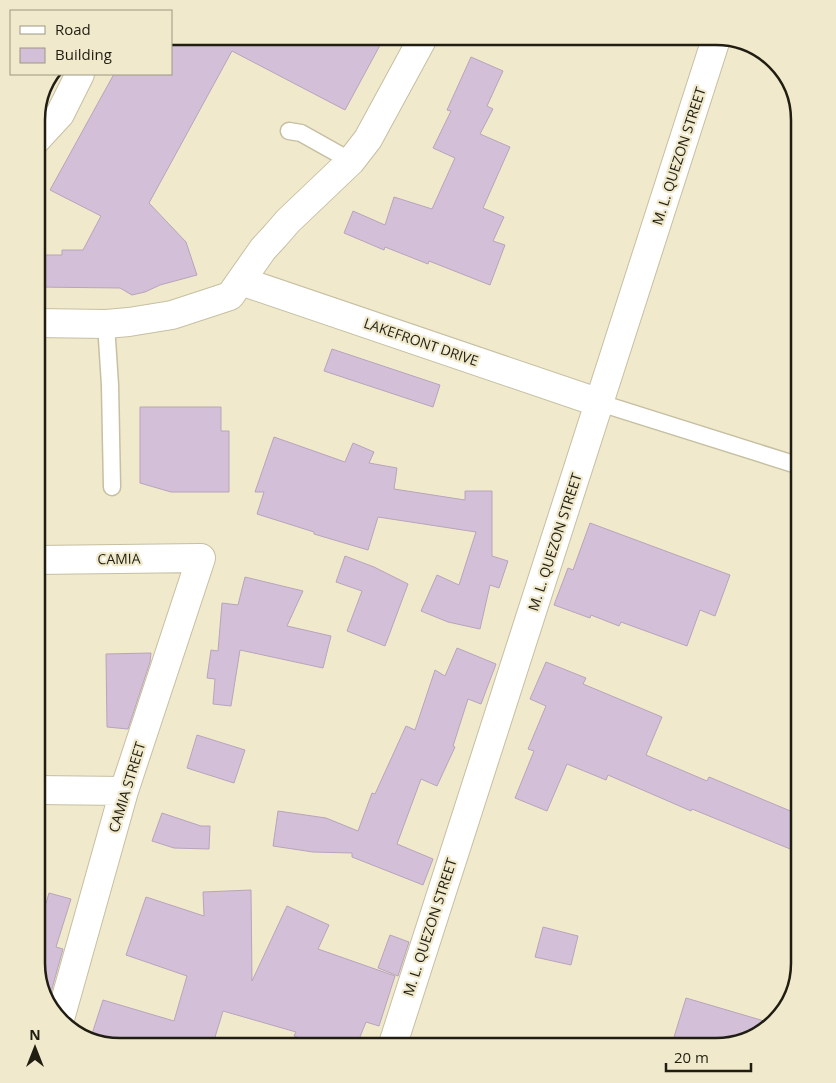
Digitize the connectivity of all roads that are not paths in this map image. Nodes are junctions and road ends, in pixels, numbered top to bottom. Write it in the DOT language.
graph roads {
  1 [pos="419,45"];
  2 [pos="714,45"];
  3 [pos="80,75"];
  4 [pos="45,130"];
  5 [pos="289,131"];
  6 [pos="351,161"];
  7 [pos="241,281"];
  8 [pos="45,323"];
  9 [pos="106,324"];
  10 [pos="600,403"];
  11 [pos="791,463"];
  12 [pos="112,487"];
  13 [pos="201,558"];
  14 [pos="45,560"];
  15 [pos="45,790"];
  16 [pos="124,791"];
  17 [pos="62,1011"];
  18 [pos="395,1038"];
  1 -- 6 [label="street"];
  2 -- 10 [label="street, M. L. QUEZON STREET"];
  3 -- 4 [label="street"];
  5 -- 6 [label="lane"];
  6 -- 7 [label="street"];
  7 -- 9 [label="street"];
  7 -- 10 [label="street, LAKEFRONT DRIVE"];
  8 -- 9 [label="street"];
  9 -- 12 [label="lane"];
  10 -- 11 [label="lane"];
  10 -- 18 [label="street, M. L. QUEZON STREET"];
  13 -- 14 [label="street, CAMIA"];
  13 -- 16 [label="street, CAMIA STREET"];
  15 -- 16 [label="street"];
  16 -- 17 [label="street, CAMIA STREET"];
}
